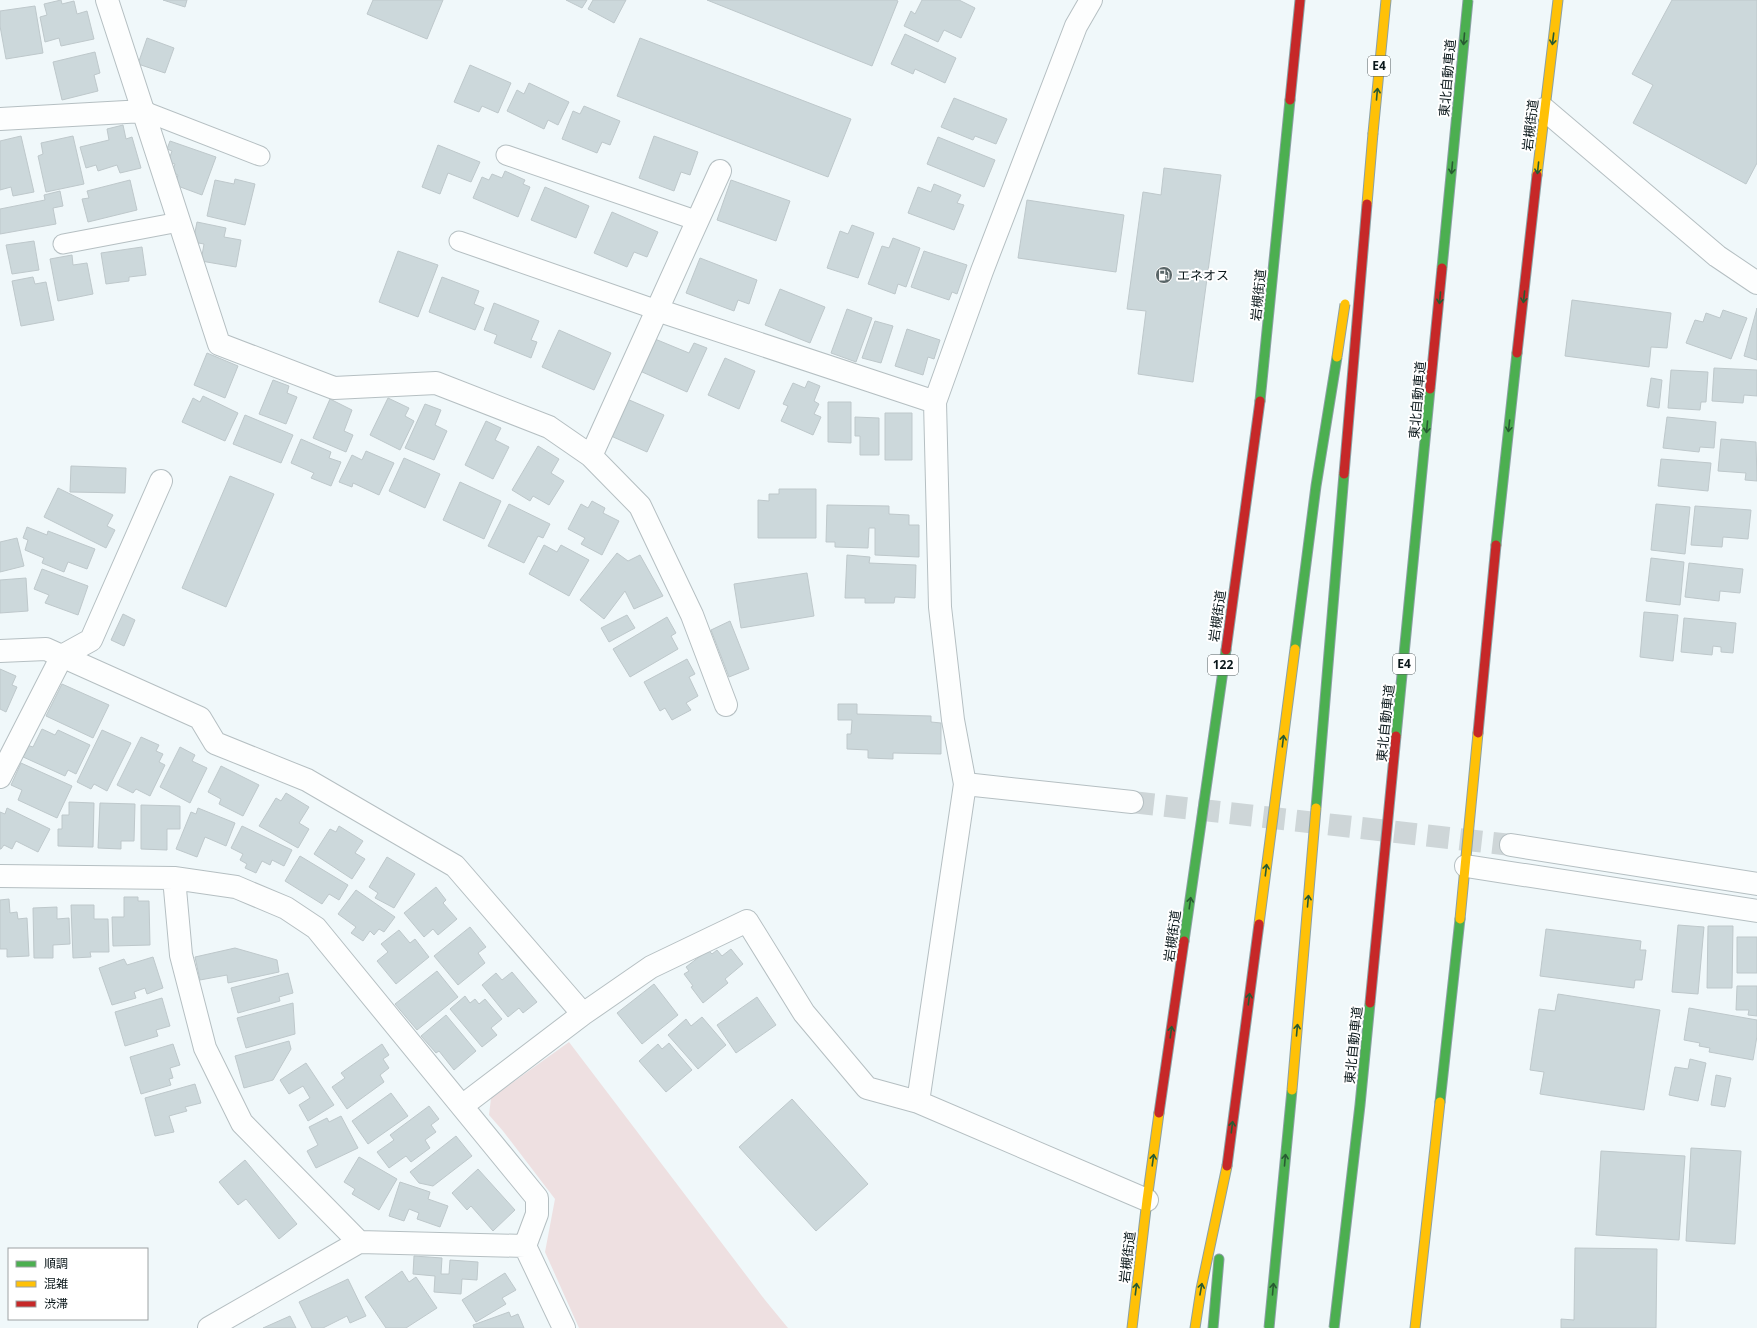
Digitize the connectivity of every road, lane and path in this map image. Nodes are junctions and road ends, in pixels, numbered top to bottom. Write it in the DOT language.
graph roads {
  1 [pos="107,0"];
  2 [pos="1091,0"];
  3 [pos="1300,0"];
  4 [pos="1386,0"];
  5 [pos="1468,0"];
  6 [pos="1558,0"];
  7 [pos="1544,109"];
  8 [pos="144,111"];
  9 [pos="0,119"];
  10 [pos="1373,133"];
  11 [pos="506,155"];
  12 [pos="260,156"];
  13 [pos="720,171"];
  14 [pos="698,221"];
  15 [pos="179,222"];
  16 [pos="459,241"];
  17 [pos="63,244"];
  18 [pos="1353,258"];
  19 [pos="1757,283"];
  20 [pos="1346,297"];
  21 [pos="657,310"];
  22 [pos="935,402"];
  23 [pos="591,456"];
  24 [pos="160,481"];
  25 [pos="0,651"];
  26 [pos="62,656"];
  27 [pos="726,705"];
  28 [pos="0,777"];
  29 [pos="965,784"];
  30 [pos="1132,802"];
  31 [pos="1511,845"];
  32 [pos="1466,866"];
  33 [pos="0,876"];
  34 [pos="174,878"];
  35 [pos="1757,884"];
  36 [pos="1757,911"];
  37 [pos="583,1014"];
  38 [pos="918,1102"];
  39 [pos="462,1106"];
  40 [pos="1227,1166"];
  41 [pos="1148,1200"];
  42 [pos="359,1242"];
  43 [pos="525,1246"];
  44 [pos="1419,1322"];
  45 [pos="209,1328"];
  46 [pos="564,1328"];
  47 [pos="1132,1328"];
  48 [pos="1195,1328"];
  49 [pos="1213,1328"];
  50 [pos="1270,1328"];
  51 [pos="1334,1328"];
  1 -- 8 [label="street"];
  2 -- 22 [label="street"];
  41 -- 3 [label="highway, 岩槻街道 / 122, one-way"];
  10 -- 4 [label="highway, E4, one-way"];
  5 -- 51 [label="highway, 東北自動車道 / E4, one-way, bridge"];
  6 -- 7 [label="highway, 岩槻街道, one-way"];
  7 -- 19 [label="street"];
  7 -- 32 [label="highway, 岩槻街道, one-way"];
  8 -- 9 [label="street"];
  8 -- 12 [label="lane"];
  8 -- 15 [label="street"];
  10 -- 18 [label="highway, bridge"];
  50 -- 10 [label="highway, E4, one-way, bridge"];
  11 -- 14 [label="lane"];
  13 -- 14 [label="street"];
  14 -- 21 [label="street"];
  15 -- 17 [label="lane"];
  15 -- 23 [label="street"];
  16 -- 21 [label="lane"];
  40 -- 20 [label="highway, one-way, bridge"];
  21 -- 22 [label="street"];
  21 -- 23 [label="street"];
  22 -- 29 [label="street"];
  23 -- 27 [label="street"];
  24 -- 26 [label="street"];
  25 -- 26 [label="street"];
  26 -- 28 [label="street"];
  26 -- 37 [label="street"];
  29 -- 30 [label="street"];
  29 -- 38 [label="street"];
  31 -- 35 [label="street"];
  32 -- 36 [label="street"];
  32 -- 44 [label="highway, 岩槻街道"];
  33 -- 34 [label="street"];
  34 -- 39 [label="street"];
  34 -- 42 [label="street"];
  37 -- 38 [label="street"];
  37 -- 39 [label="street"];
  38 -- 41 [label="street"];
  39 -- 43 [label="street"];
  48 -- 40 [label="highway, one-way"];
  40 -- 49 [label="highway"];
  47 -- 41 [label="highway, 岩槻街道 / 122, one-way"];
  42 -- 43 [label="street"];
  42 -- 45 [label="street"];
  43 -- 46 [label="street"];
}
